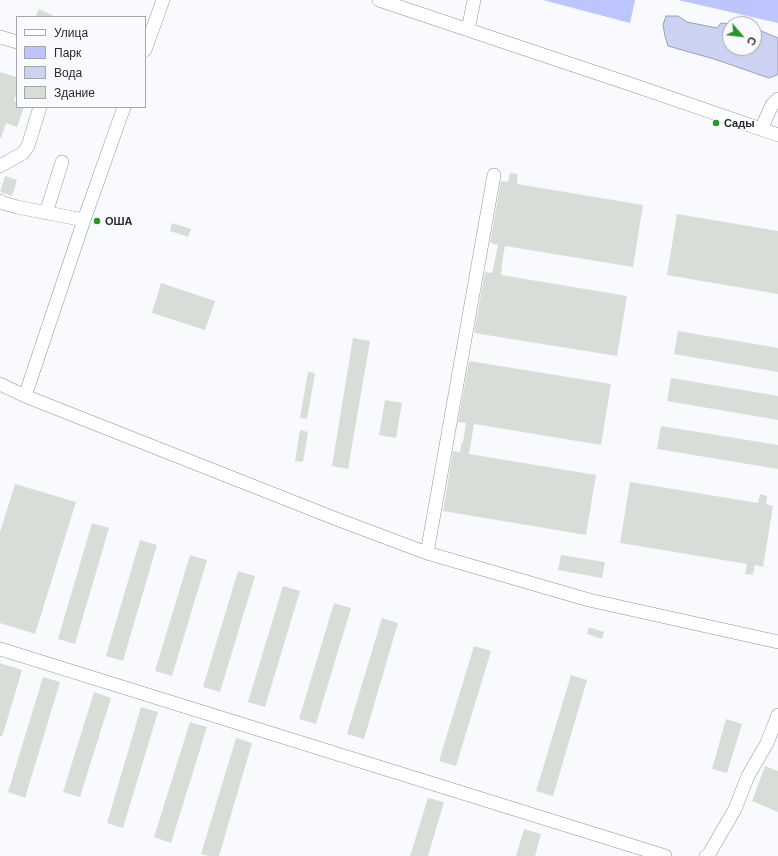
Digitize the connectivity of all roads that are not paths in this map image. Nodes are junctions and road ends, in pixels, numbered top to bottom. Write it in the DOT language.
graph roads {
  1 [pos="163,0"];
  2 [pos="379,0"];
  3 [pos="474,0"];
  4 [pos="468,30"];
  5 [pos="0,37"];
  6 [pos="16,42"];
  7 [pos="146,47"];
  8 [pos="778,99"];
  9 [pos="40,108"];
  10 [pos="124,108"];
  11 [pos="760,129"];
  12 [pos="778,135"];
  13 [pos="62,162"];
  14 [pos="0,166"];
  15 [pos="494,175"];
  16 [pos="0,201"];
  17 [pos="46,213"];
  18 [pos="84,220"];
  19 [pos="0,384"];
  20 [pos="25,396"];
  21 [pos="427,553"];
  22 [pos="778,642"];
  23 [pos="0,649"];
  24 [pos="778,715"];
  25 [pos="664,856"];
  26 [pos="706,856"];
  1 -- 7 [label="street"];
  2 -- 4 [label="street"];
  3 -- 4 [label="street"];
  4 -- 11 [label="street"];
  5 -- 6 [label="street"];
  8 -- 11 [label="street"];
  9 -- 14 [label="street"];
  10 -- 18 [label="street"];
  11 -- 12 [label="street"];
  13 -- 17 [label="street"];
  15 -- 21 [label="street"];
  16 -- 17 [label="street"];
  17 -- 18 [label="street"];
  18 -- 20 [label="street"];
  19 -- 20 [label="street"];
  20 -- 21 [label="street"];
  21 -- 22 [label="street"];
  23 -- 25 [label="street"];
  24 -- 26 [label="street"];
}
